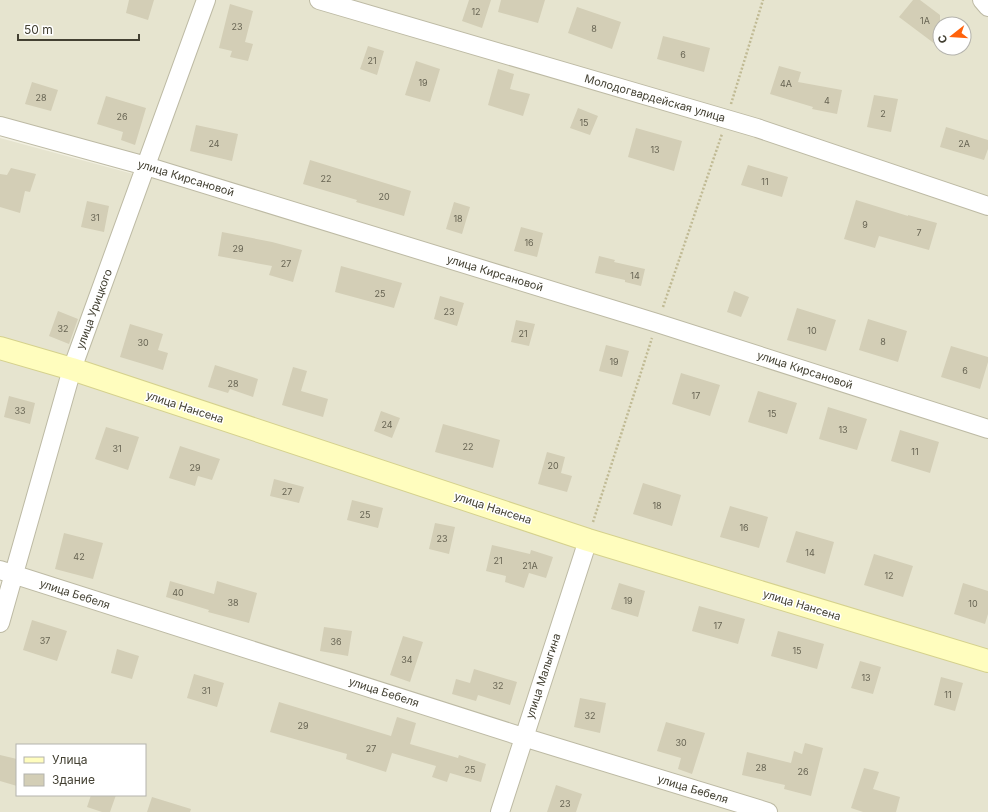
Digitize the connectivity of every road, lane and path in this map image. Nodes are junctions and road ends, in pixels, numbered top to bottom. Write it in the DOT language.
graph roads {
  1 [pos="206,0"];
  2 [pos="319,0"];
  3 [pos="762,0"];
  4 [pos="982,0"];
  5 [pos="988,7"];
  6 [pos="727,120"];
  7 [pos="0,126"];
  8 [pos="146,166"];
  9 [pos="988,206"];
  10 [pos="657,323"];
  11 [pos="0,348"];
  12 [pos="72,369"];
  13 [pos="988,429"];
  14 [pos="588,540"];
  15 [pos="7,572"];
  16 [pos="0,623"];
  17 [pos="988,661"];
  18 [pos="523,737"];
  19 [pos="500,812"];
  20 [pos="768,812"];
  1 -- 8 [label="street, улица Урицкого"];
  2 -- 6 [label="street, Молодогвардейская улица"];
  3 -- 6 [label="path"];
  4 -- 5 [label="street"];
  6 -- 9 [label="street, Молодогвардейская улица"];
  6 -- 10 [label="path"];
  7 -- 8 [label="street, улица Кирсановой"];
  8 -- 10 [label="street, улица Кирсановой"];
  8 -- 12 [label="street, улица Урицкого"];
  10 -- 13 [label="street, улица Кирсановой"];
  10 -- 14 [label="path"];
  11 -- 12 [label="main road, улица Нансена"];
  12 -- 14 [label="main road, улица Нансена"];
  12 -- 15 [label="street, улица Урицкого"];
  14 -- 17 [label="main road, улица Нансена"];
  14 -- 18 [label="street, улица Малыгина"];
  15 -- 16 [label="street, улица Урицкого"];
  15 -- 18 [label="street, улица Бебеля"];
  18 -- 19 [label="street, улица Малыгина"];
  18 -- 20 [label="street, улица Бебеля"];
}
